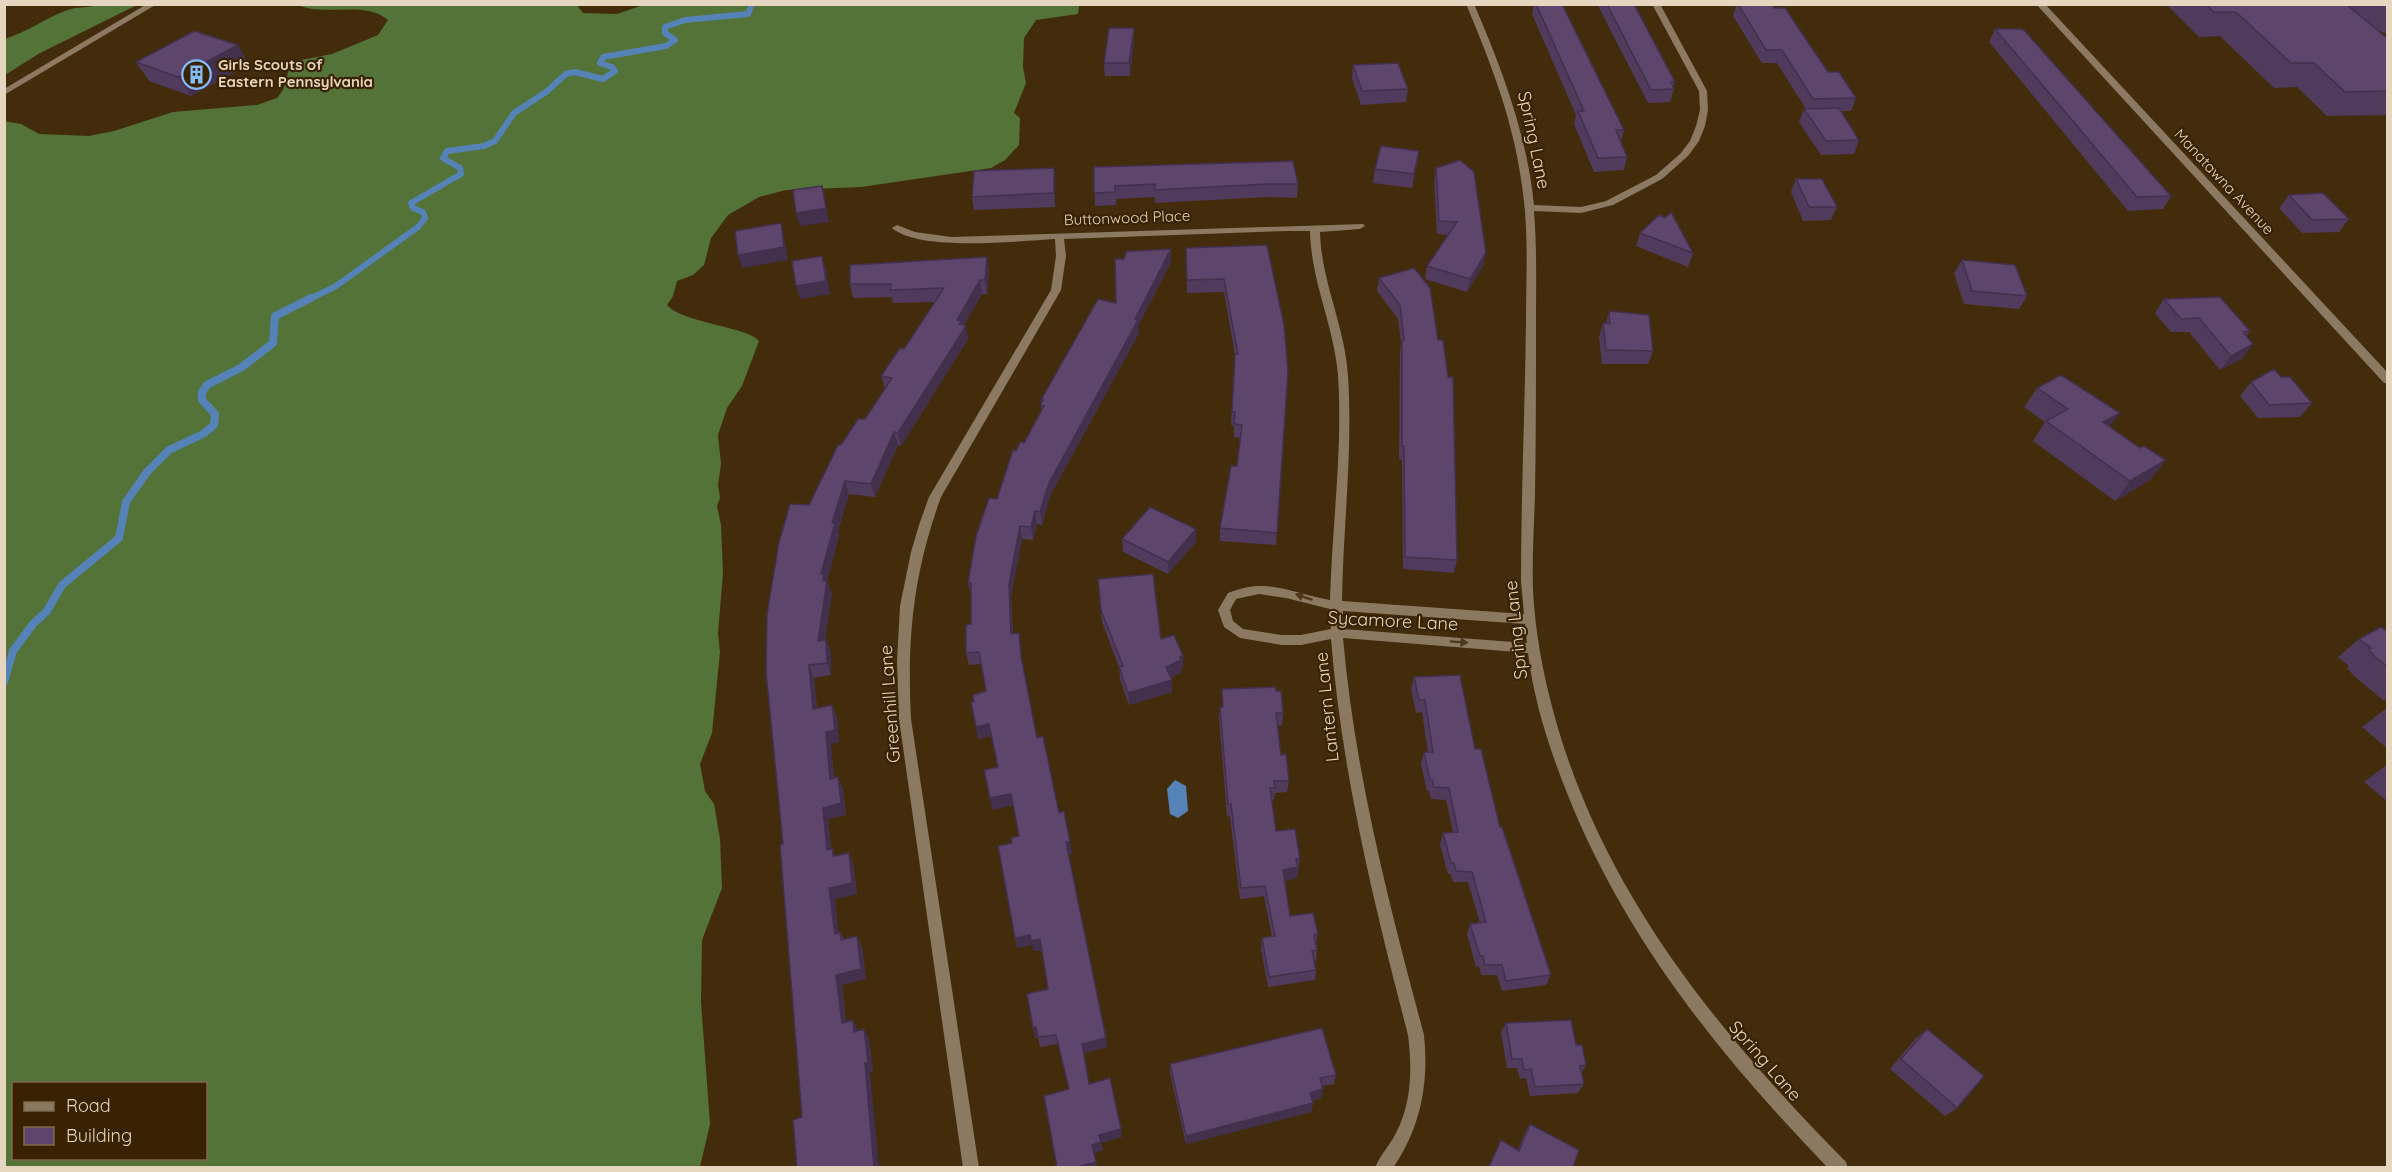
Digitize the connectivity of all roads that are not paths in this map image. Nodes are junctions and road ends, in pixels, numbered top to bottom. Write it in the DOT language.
graph roads {
  1 [pos="153,4"];
  2 [pos="1470,4"];
  3 [pos="1656,4"];
  4 [pos="2040,4"];
  5 [pos="4,93"];
  6 [pos="1529,208"];
  7 [pos="1360,226"];
  8 [pos="897,228"];
  9 [pos="1315,229"];
  10 [pos="1059,236"];
  11 [pos="2388,380"];
  12 [pos="1337,606"];
  13 [pos="1529,619"];
  14 [pos="1337,633"];
  15 [pos="1532,648"];
  16 [pos="971,1167"];
  17 [pos="1383,1167"];
  18 [pos="1840,1167"];
  1 -- 5 [label="street"];
  2 -- 6 [label="street, Spring Lane"];
  3 -- 6 [label="street"];
  4 -- 11 [label="street, Manatawna Avenue"];
  6 -- 13 [label="street, Spring Lane"];
  7 -- 9 [label="street, Buttonwood Place"];
  8 -- 10 [label="street, Buttonwood Place"];
  9 -- 10 [label="street, Buttonwood Place"];
  9 -- 12 [label="street, Lantern Lane"];
  10 -- 16 [label="street, Greenhill Lane"];
  12 -- 13 [label="street, Sycamore Lane"];
  12 -- 14 [label="street, Lantern Lane"];
  12 -- 14 [label="street, Sycamore Lane, one-way"];
  13 -- 15 [label="street, Spring Lane"];
  14 -- 15 [label="street, Sycamore Lane, one-way"];
  14 -- 17 [label="street, Lantern Lane"];
  15 -- 18 [label="street, Spring Lane"];
}
